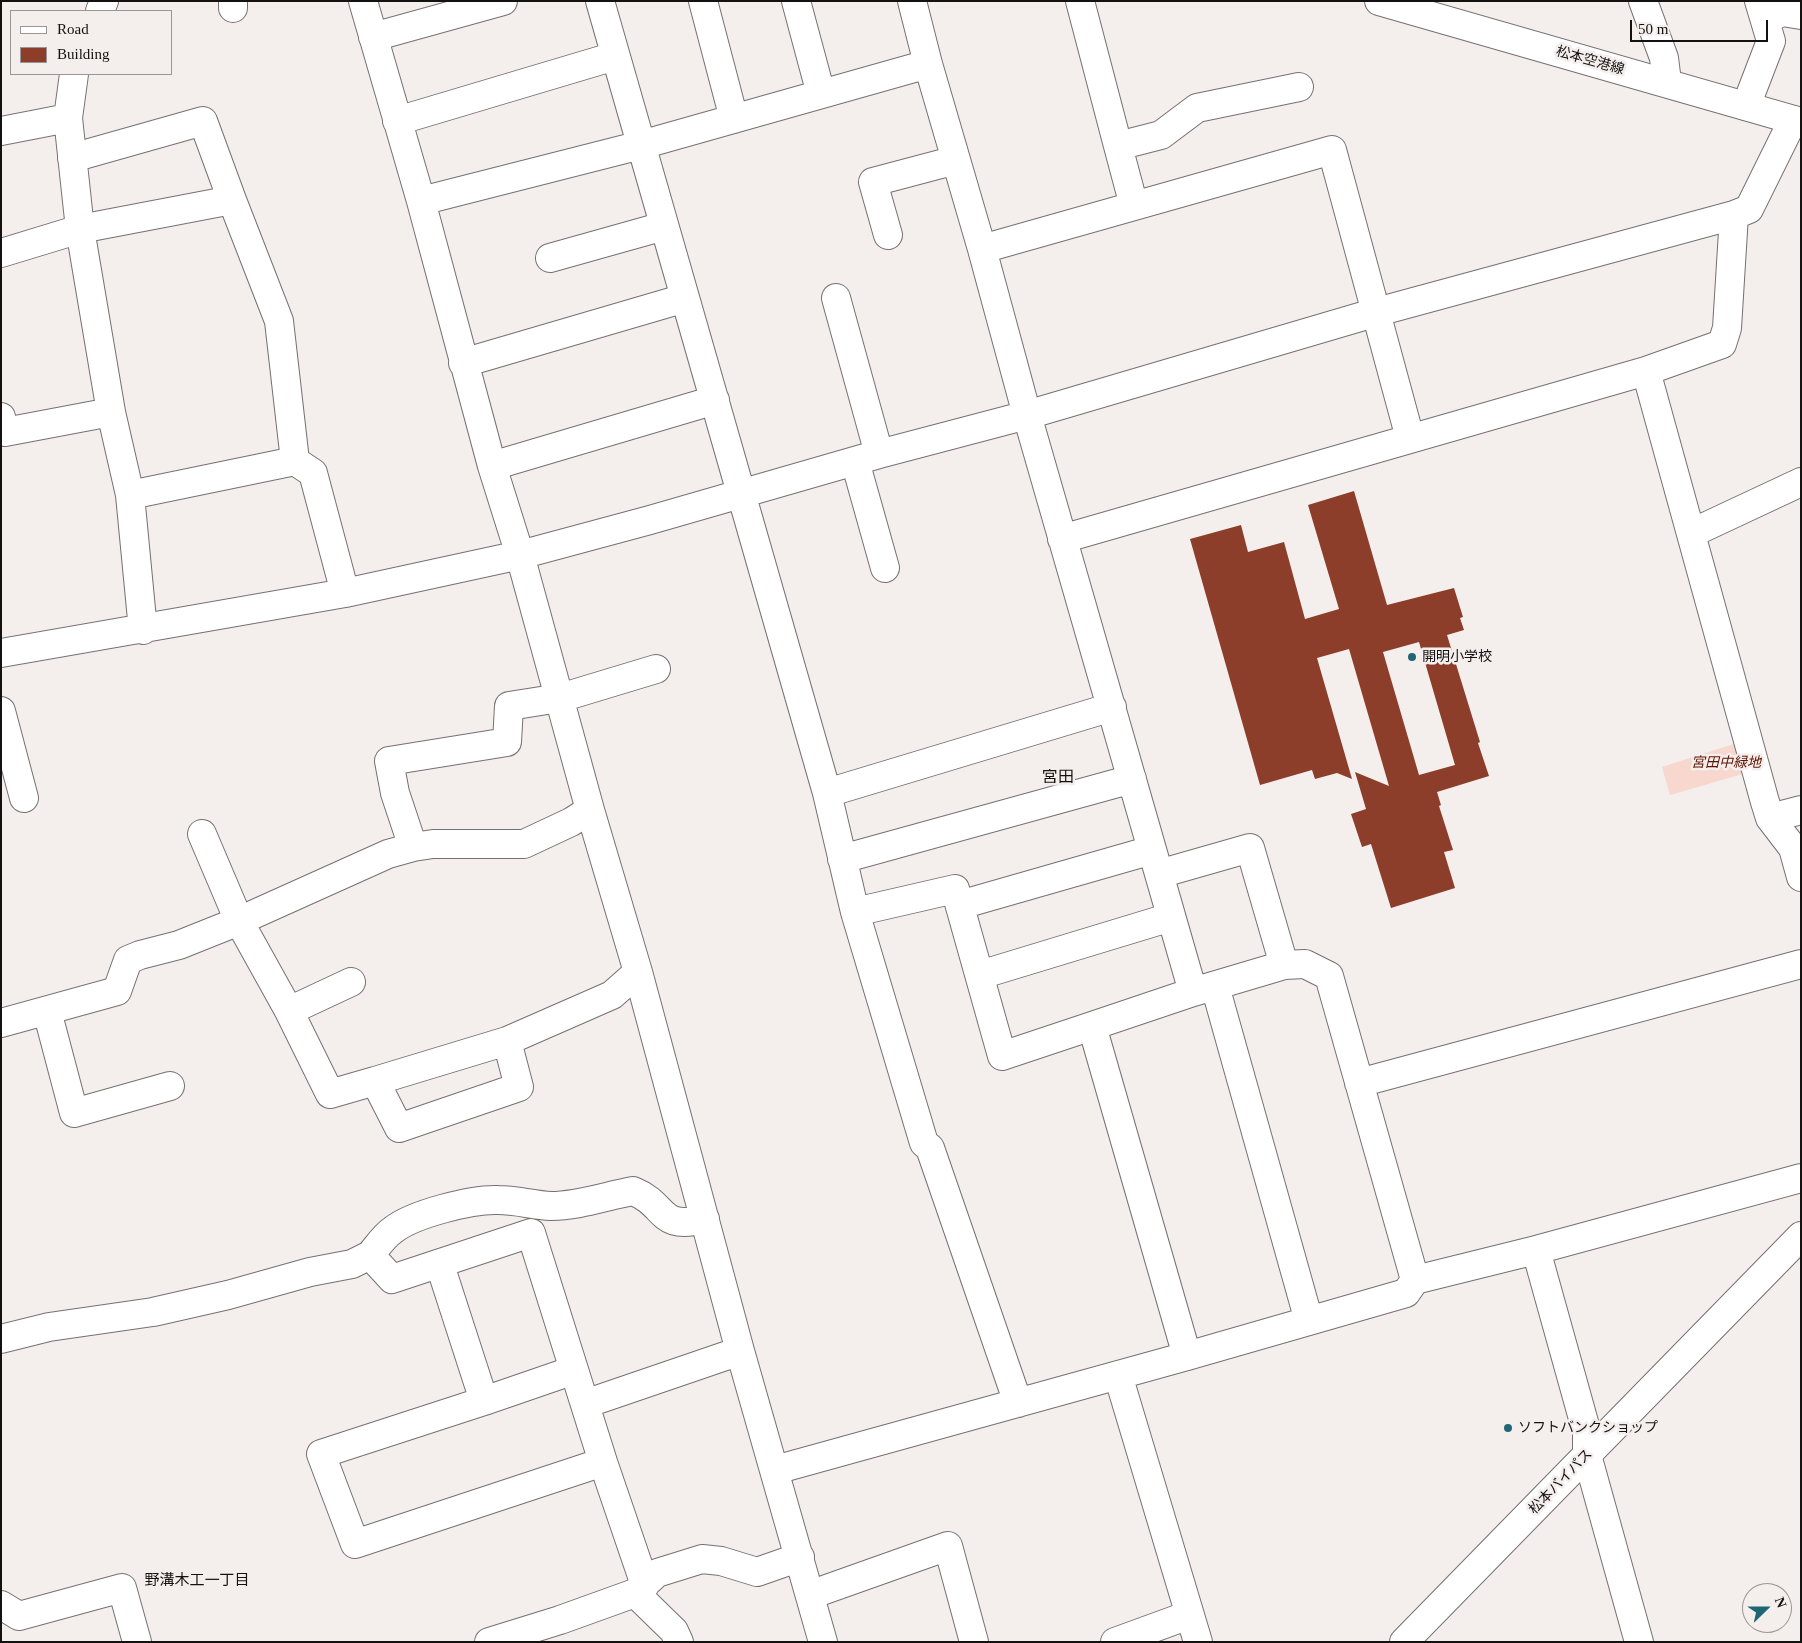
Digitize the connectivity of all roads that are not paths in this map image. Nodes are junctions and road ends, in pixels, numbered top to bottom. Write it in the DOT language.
graph roads {
  1 [pos="363,1"];
  2 [pos="503,1"];
  3 [pos="600,1"];
  4 [pos="703,1"];
  5 [pos="796,1"];
  6 [pos="912,1"];
  7 [pos="1080,1"];
  8 [pos="1379,1"];
  9 [pos="1643,1"];
  10 [pos="1762,10"];
  11 [pos="1801,15"];
  12 [pos="373,37"];
  13 [pos="616,56"];
  14 [pos="928,64"];
  15 [pos="74,75"];
  16 [pos="1666,82"];
  17 [pos="1299,86"];
  18 [pos="821,94"];
  19 [pos="1746,106"];
  20 [pos="68,118"];
  21 [pos="734,119"];
  22 [pos="397,120"];
  23 [pos="1797,121"];
  24 [pos="1,131"];
  25 [pos="641,146"];
  26 [pos="1118,146"];
  27 [pos="72,158"];
  28 [pos="956,160"];
  29 [pos="232,200"];
  30 [pos="421,201"];
  31 [pos="1134,206"];
  32 [pos="1734,215"];
  33 [pos="664,226"];
  34 [pos="80,229"];
  35 [pos="888,235"];
  36 [pos="982,249"];
  37 [pos="1,253"];
  38 [pos="550,258"];
  39 [pos="685,298"];
  40 [pos="836,298"];
  41 [pos="1377,312"];
  42 [pos="463,363"];
  43 [pos="1646,371"];
  44 [pos="715,400"];
  45 [pos="111,412"];
  46 [pos="1027,415"];
  47 [pos="1,418"];
  48 [pos="1410,438"];
  49 [pos="867,457"];
  50 [pos="295,461"];
  51 [pos="492,466"];
  52 [pos="1801,482"];
  53 [pos="742,493"];
  54 [pos="130,494"];
  55 [pos="1692,533"];
  56 [pos="1062,539"];
  57 [pos="520,555"];
  58 [pos="885,568"];
  59 [pos="344,593"];
  60 [pos="143,630"];
  61 [pos="1,653"];
  62 [pos="656,669"];
  63 [pos="560,698"];
  64 [pos="1112,707"];
  65 [pos="1,712"];
  66 [pos="1132,780"];
  67 [pos="827,792"];
  68 [pos="24,798"];
  69 [pos="590,810"];
  70 [pos="1801,810"];
  71 [pos="1770,818"];
  72 [pos="202,834"];
  73 [pos="414,847"];
  74 [pos="842,859"];
  75 [pos="1156,862"];
  76 [pos="1801,877"];
  77 [pos="960,905"];
  78 [pos="855,912"];
  79 [pos="1171,917"];
  80 [pos="239,921"];
  81 [pos="1801,964"];
  82 [pos="1284,965"];
  83 [pos="638,972"];
  84 [pos="980,975"];
  85 [pos="351,982"];
  86 [pos="1204,989"];
  87 [pos="46,1011"];
  88 [pos="289,1011"];
  89 [pos="1,1023"];
  90 [pos="1092,1026"];
  91 [pos="507,1041"];
  92 [pos="375,1081"];
  93 [pos="1359,1084"];
  94 [pos="170,1086"];
  95 [pos="1801,1178"];
  96 [pos="705,1219"];
  97 [pos="1801,1236"];
  98 [pos="1536,1250"];
  99 [pos="370,1255"];
  100 [pos="440,1265"];
  101 [pos="1415,1280"];
  102 [pos="1309,1321"];
  103 [pos="1,1339"];
  104 [pos="740,1351"];
  105 [pos="1187,1356"];
  106 [pos="574,1370"];
  107 [pos="1118,1375"];
  108 [pos="484,1401"];
  109 [pos="1018,1403"];
  110 [pos="585,1404"];
  111 [pos="1587,1455"];
  112 [pos="603,1462"];
  113 [pos="775,1470"];
  114 [pos="800,1556"];
  115 [pos="640,1589"];
  116 [pos="810,1595"];
  117 [pos="1,1605"];
  118 [pos="1189,1615"];
  119 [pos="137,1642"];
  120 [pos="489,1642"];
  121 [pos="679,1642"];
  122 [pos="823,1642"];
  123 [pos="974,1642"];
  124 [pos="1115,1642"];
  125 [pos="1198,1642"];
  126 [pos="1404,1642"];
  127 [pos="1639,1642"];
  1 -- 12 [label="main road"];
  2 -- 12 [label="main road"];
  3 -- 13 [label="main road"];
  4 -- 21 [label="main road"];
  5 -- 18 [label="main road"];
  6 -- 14 [label="main road"];
  7 -- 26 [label="main road"];
  8 -- 16 [label="main road, 松本空港線"];
  9 -- 16 [label="main road"];
  10 -- 11 [label="main road"];
  10 -- 19 [label="main road"];
  12 -- 22 [label="main road"];
  13 -- 22 [label="main road"];
  13 -- 25 [label="main road"];
  14 -- 18 [label="main road"];
  14 -- 28 [label="main road"];
  15 -- 20 [label="main road"];
  16 -- 19 [label="main road, 松本空港線"];
  17 -- 26 [label="main road"];
  18 -- 21 [label="main road"];
  19 -- 23 [label="main road, 松本空港線"];
  20 -- 24 [label="main road"];
  20 -- 27 [label="main road"];
  21 -- 25 [label="main road"];
  22 -- 30 [label="main road"];
  23 -- 32 [label="main road"];
  25 -- 30 [label="main road"];
  25 -- 33 [label="main road"];
  26 -- 31 [label="main road"];
  27 -- 29 [label="main road"];
  27 -- 34 [label="main road"];
  28 -- 35 [label="main road"];
  28 -- 36 [label="main road"];
  29 -- 34 [label="main road"];
  29 -- 50 [label="main road"];
  30 -- 42 [label="main road"];
  31 -- 36 [label="main road"];
  31 -- 41 [label="main road"];
  32 -- 41 [label="main road"];
  32 -- 43 [label="main road"];
  33 -- 38 [label="main road"];
  33 -- 39 [label="main road"];
  34 -- 37 [label="main road"];
  34 -- 45 [label="main road"];
  36 -- 46 [label="main road"];
  39 -- 42 [label="main road"];
  39 -- 44 [label="main road"];
  40 -- 49 [label="main road"];
  41 -- 46 [label="main road"];
  41 -- 48 [label="main road"];
  42 -- 51 [label="main road"];
  43 -- 48 [label="main road"];
  43 -- 55 [label="main road"];
  44 -- 51 [label="main road"];
  44 -- 53 [label="main road"];
  45 -- 47 [label="main road"];
  45 -- 54 [label="main road"];
  46 -- 49 [label="main road"];
  46 -- 56 [label="main road"];
  48 -- 56 [label="main road"];
  49 -- 53 [label="main road"];
  49 -- 58 [label="main road"];
  50 -- 54 [label="main road"];
  50 -- 59 [label="main road"];
  51 -- 57 [label="main road"];
  52 -- 55 [label="main road"];
  53 -- 57 [label="main road"];
  53 -- 67 [label="main road"];
  54 -- 60 [label="main road"];
  55 -- 71 [label="main road"];
  56 -- 64 [label="main road"];
  57 -- 59 [label="main road"];
  57 -- 63 [label="main road"];
  59 -- 60 [label="main road"];
  60 -- 61 [label="main road"];
  62 -- 63 [label="main road"];
  63 -- 69 [label="main road"];
  63 -- 73 [label="main road"];
  64 -- 66 [label="main road"];
  64 -- 67 [label="main road"];
  65 -- 68 [label="main road"];
  66 -- 74 [label="main road"];
  66 -- 75 [label="main road"];
  67 -- 74 [label="main road"];
  69 -- 73 [label="main road"];
  69 -- 83 [label="main road"];
  70 -- 71 [label="main road"];
  71 -- 76 [label="main road"];
  72 -- 80 [label="main road"];
  73 -- 80 [label="main road"];
  74 -- 78 [label="main road"];
  75 -- 77 [label="main road"];
  75 -- 79 [label="main road"];
  75 -- 82 [label="main road"];
  77 -- 78 [label="main road"];
  77 -- 84 [label="main road"];
  78 -- 109 [label="main road"];
  79 -- 84 [label="main road"];
  79 -- 86 [label="main road"];
  80 -- 87 [label="main road"];
  80 -- 88 [label="main road"];
  81 -- 93 [label="main road"];
  82 -- 86 [label="main road"];
  82 -- 93 [label="main road"];
  83 -- 91 [label="main road"];
  83 -- 96 [label="main road"];
  84 -- 90 [label="main road"];
  85 -- 88 [label="main road"];
  86 -- 90 [label="main road"];
  86 -- 102 [label="main road"];
  87 -- 89 [label="main road"];
  87 -- 94 [label="main road"];
  88 -- 92 [label="main road"];
  90 -- 105 [label="main road"];
  91 -- 92 [label="main road"];
  91 -- 92 [label="main road"];
  93 -- 101 [label="main road"];
  95 -- 98 [label="main road"];
  96 -- 99 [label="main road"];
  96 -- 104 [label="main road"];
  97 -- 111 [label="main road, 松本バイパス"];
  98 -- 101 [label="main road"];
  98 -- 111 [label="main road"];
  99 -- 100 [label="main road"];
  99 -- 103 [label="main road"];
  100 -- 106 [label="main road"];
  100 -- 108 [label="main road"];
  101 -- 102 [label="main road"];
  102 -- 105 [label="main road"];
  104 -- 110 [label="main road"];
  104 -- 113 [label="main road"];
  105 -- 107 [label="main road"];
  106 -- 108 [label="main road"];
  106 -- 110 [label="main road"];
  107 -- 109 [label="main road"];
  107 -- 118 [label="main road"];
  108 -- 112 [label="main road"];
  109 -- 113 [label="main road"];
  110 -- 112 [label="main road"];
  111 -- 126 [label="main road, 松本バイパス"];
  111 -- 127 [label="main road"];
  112 -- 115 [label="main road"];
  113 -- 114 [label="main road"];
  114 -- 115 [label="main road"];
  114 -- 116 [label="main road"];
  115 -- 120 [label="main road"];
  115 -- 121 [label="main road"];
  116 -- 122 [label="main road"];
  116 -- 123 [label="main road"];
  117 -- 119 [label="main road"];
  118 -- 124 [label="main road"];
  118 -- 125 [label="main road"];
}
